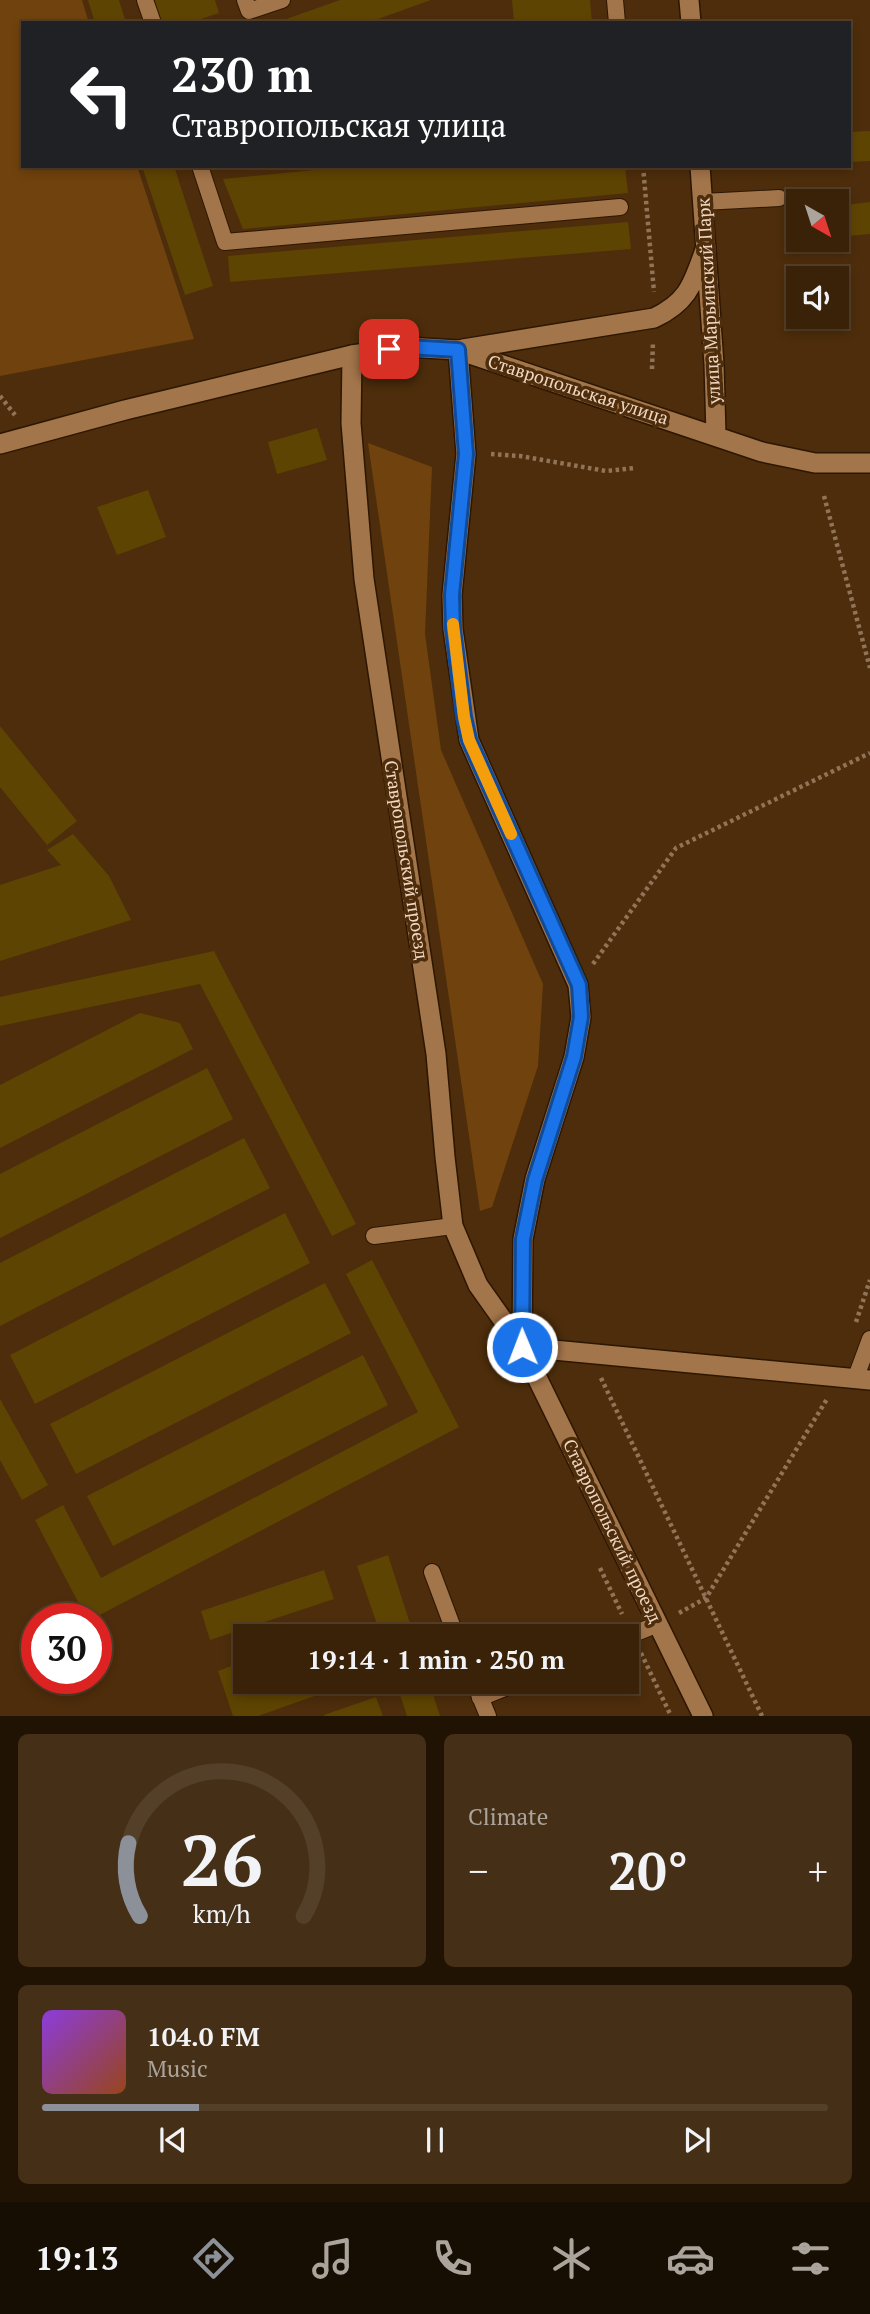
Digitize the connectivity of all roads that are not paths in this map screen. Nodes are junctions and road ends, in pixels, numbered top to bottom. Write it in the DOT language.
graph roads {
  1 [pos="145,0"];
  2 [pos="245,0"];
  3 [pos="282,0"];
  4 [pos="615,0"];
  5 [pos="689,0"];
  6 [pos="152,21"];
  7 [pos="617,21"];
  8 [pos="691,21"];
  9 [pos="201,168"];
  10 [pos="701,168"];
  11 [pos="779,198"];
  12 [pos="703,202"];
  13 [pos="620,207"];
  14 [pos="706,247"];
  15 [pos="458,350"];
  16 [pos="352,355"];
  17 [pos="716,435"];
  18 [pos="0,444"];
  19 [pos="870,463"];
  20 [pos="453,1226"];
  21 [pos="374,1236"];
  22 [pos="870,1339"];
  23 [pos="522,1347"];
  24 [pos="863,1378"];
  25 [pos="432,1572"];
  26 [pos="452,1624"];
  27 [pos="658,1624"];
  28 [pos="639,1632"];
  29 [pos="478,1694"];
  30 [pos="490,1694"];
  31 [pos="480,1698"];
  32 [pos="488,1716"];
  33 [pos="703,1716"];
  1 -- 6 [label="lane"];
  2 -- 3 [label="lane"];
  4 -- 7 [label="lane"];
  5 -- 8 [label="street"];
  9 -- 13 [label="lane"];
  10 -- 12 [label="street, улица Марьинский Парк"];
  11 -- 12 [label="lane"];
  12 -- 14 [label="street, улица Марьинский Парк"];
  14 -- 15 [label="street"];
  14 -- 17 [label="street, улица Марьинский Парк"];
  15 -- 16 [label="street, Ставропольская улица"];
  15 -- 17 [label="street, Ставропольская улица"];
  15 -- 23 [label="street, Ставропольский проезд"];
  16 -- 18 [label="street, Ставропольская улица"];
  16 -- 20 [label="street, Ставропольский проезд"];
  17 -- 19 [label="street, Ставропольская улица"];
  20 -- 21 [label="lane"];
  20 -- 23 [label="street, Ставропольский проезд"];
  22 -- 24 [label="lane"];
  23 -- 24 [label="street"];
  23 -- 27 [label="street, Ставропольский проезд"];
  25 -- 26 [label="lane"];
  27 -- 28 [label="lane"];
  27 -- 33 [label="street, Ставропольский проезд"];
  29 -- 31 [label="lane"];
  30 -- 31 [label="lane"];
  31 -- 32 [label="lane"];
}
